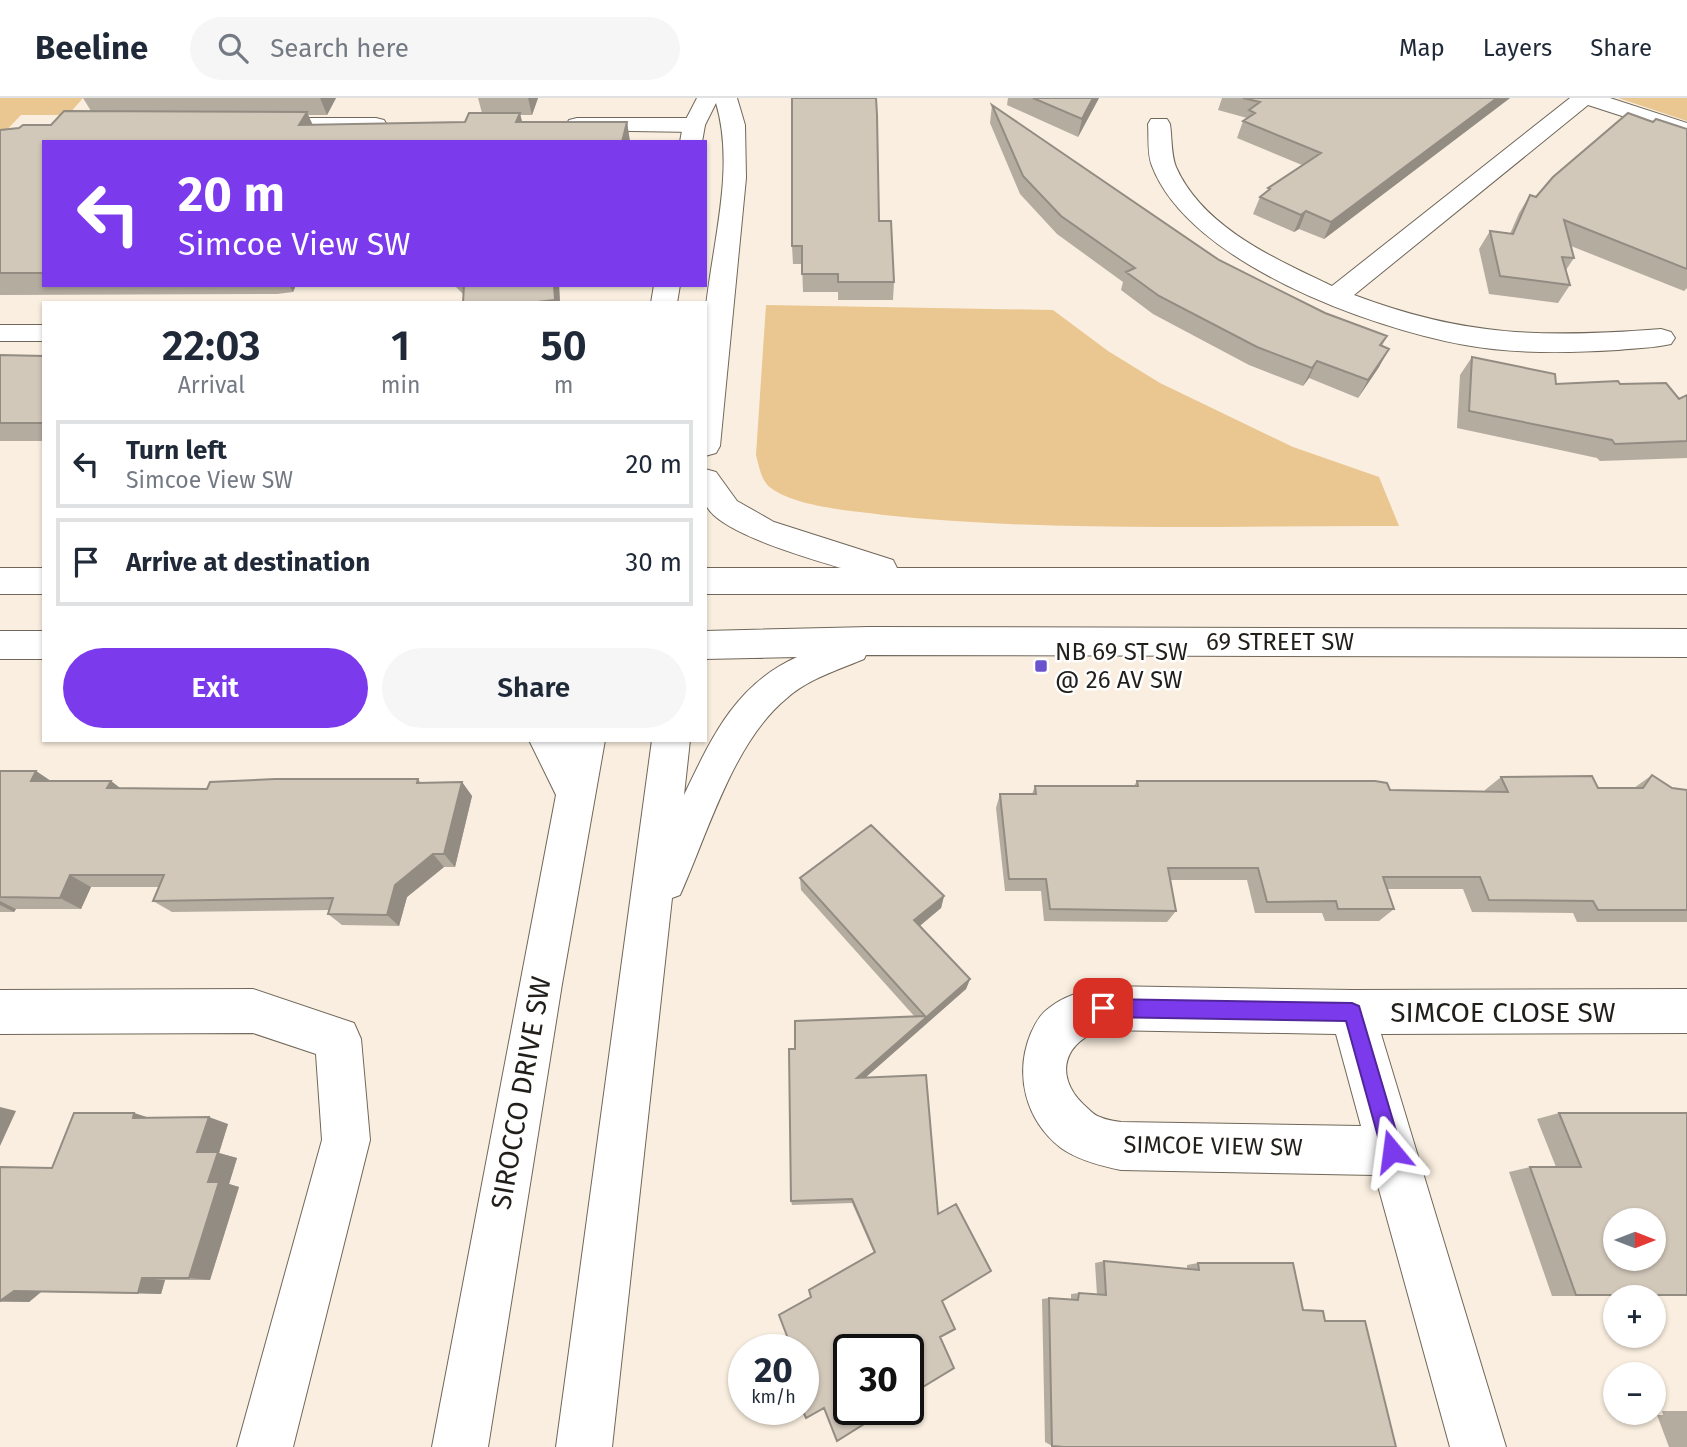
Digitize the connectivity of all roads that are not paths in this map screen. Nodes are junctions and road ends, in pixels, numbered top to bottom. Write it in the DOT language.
graph roads {
  1 [pos="708,98"];
  2 [pos="726,98"];
  3 [pos="1583,98"];
  4 [pos="1588,98"];
  5 [pos="234,124"];
  6 [pos="1159,124"];
  7 [pos="400,125"];
  8 [pos="552,125"];
  9 [pos="1687,130"];
  10 [pos="692,133"];
  11 [pos="1336,296"];
  12 [pos="0,333"];
  13 [pos="42,333"];
  14 [pos="1661,338"];
  15 [pos="707,428"];
  16 [pos="707,483"];
  17 [pos="0,581"];
  18 [pos="42,581"];
  19 [pos="707,581"];
  20 [pos="916,581"];
  21 [pos="1687,581"];
  22 [pos="869,642"];
  23 [pos="1687,643"];
  24 [pos="0,645"];
  25 [pos="42,645"];
  26 [pos="707,645"];
  27 [pos="549,742"];
  28 [pos="586,742"];
  29 [pos="671,742"];
  30 [pos="575,794"];
  31 [pos="650,916"];
  32 [pos="1687,1011"];
  33 [pos="1352,1012"];
  34 [pos="0,1013"];
  35 [pos="1392,1151"];
  36 [pos="265,1447"];
  37 [pos="460,1447"];
  38 [pos="584,1447"];
  39 [pos="1478,1447"];
  1 -- 10 [label="street"];
  2 -- 15 [label="street"];
  3 -- 11 [label="street"];
  4 -- 9 [label="street"];
  5 -- 7 [label="street"];
  6 -- 11 [label="street"];
  8 -- 10 [label="street"];
  11 -- 14 [label="street"];
  12 -- 13 [label="street"];
  16 -- 20 [label="street"];
  17 -- 18 [label="street"];
  19 -- 20 [label="street"];
  20 -- 21 [label="street"];
  22 -- 23 [label="street, 69 STREET SW"];
  22 -- 26 [label="street, 69 STREET SW"];
  22 -- 31 [label="street"];
  24 -- 25 [label="street"];
  27 -- 30 [label="street"];
  28 -- 30 [label="street, SIROCCO DRIVE SW"];
  29 -- 31 [label="street"];
  30 -- 37 [label="street, SIROCCO DRIVE SW"];
  31 -- 38 [label="street"];
  32 -- 33 [label="street, SIMCOE CLOSE SW"];
  33 -- 35 [label="street, SIMCOE CLOSE SW"];
  33 -- 35 [label="street, SIMCOE VIEW SW"];
  34 -- 36 [label="street"];
  35 -- 39 [label="street, SIMCOE CLOSE SW"];
}
